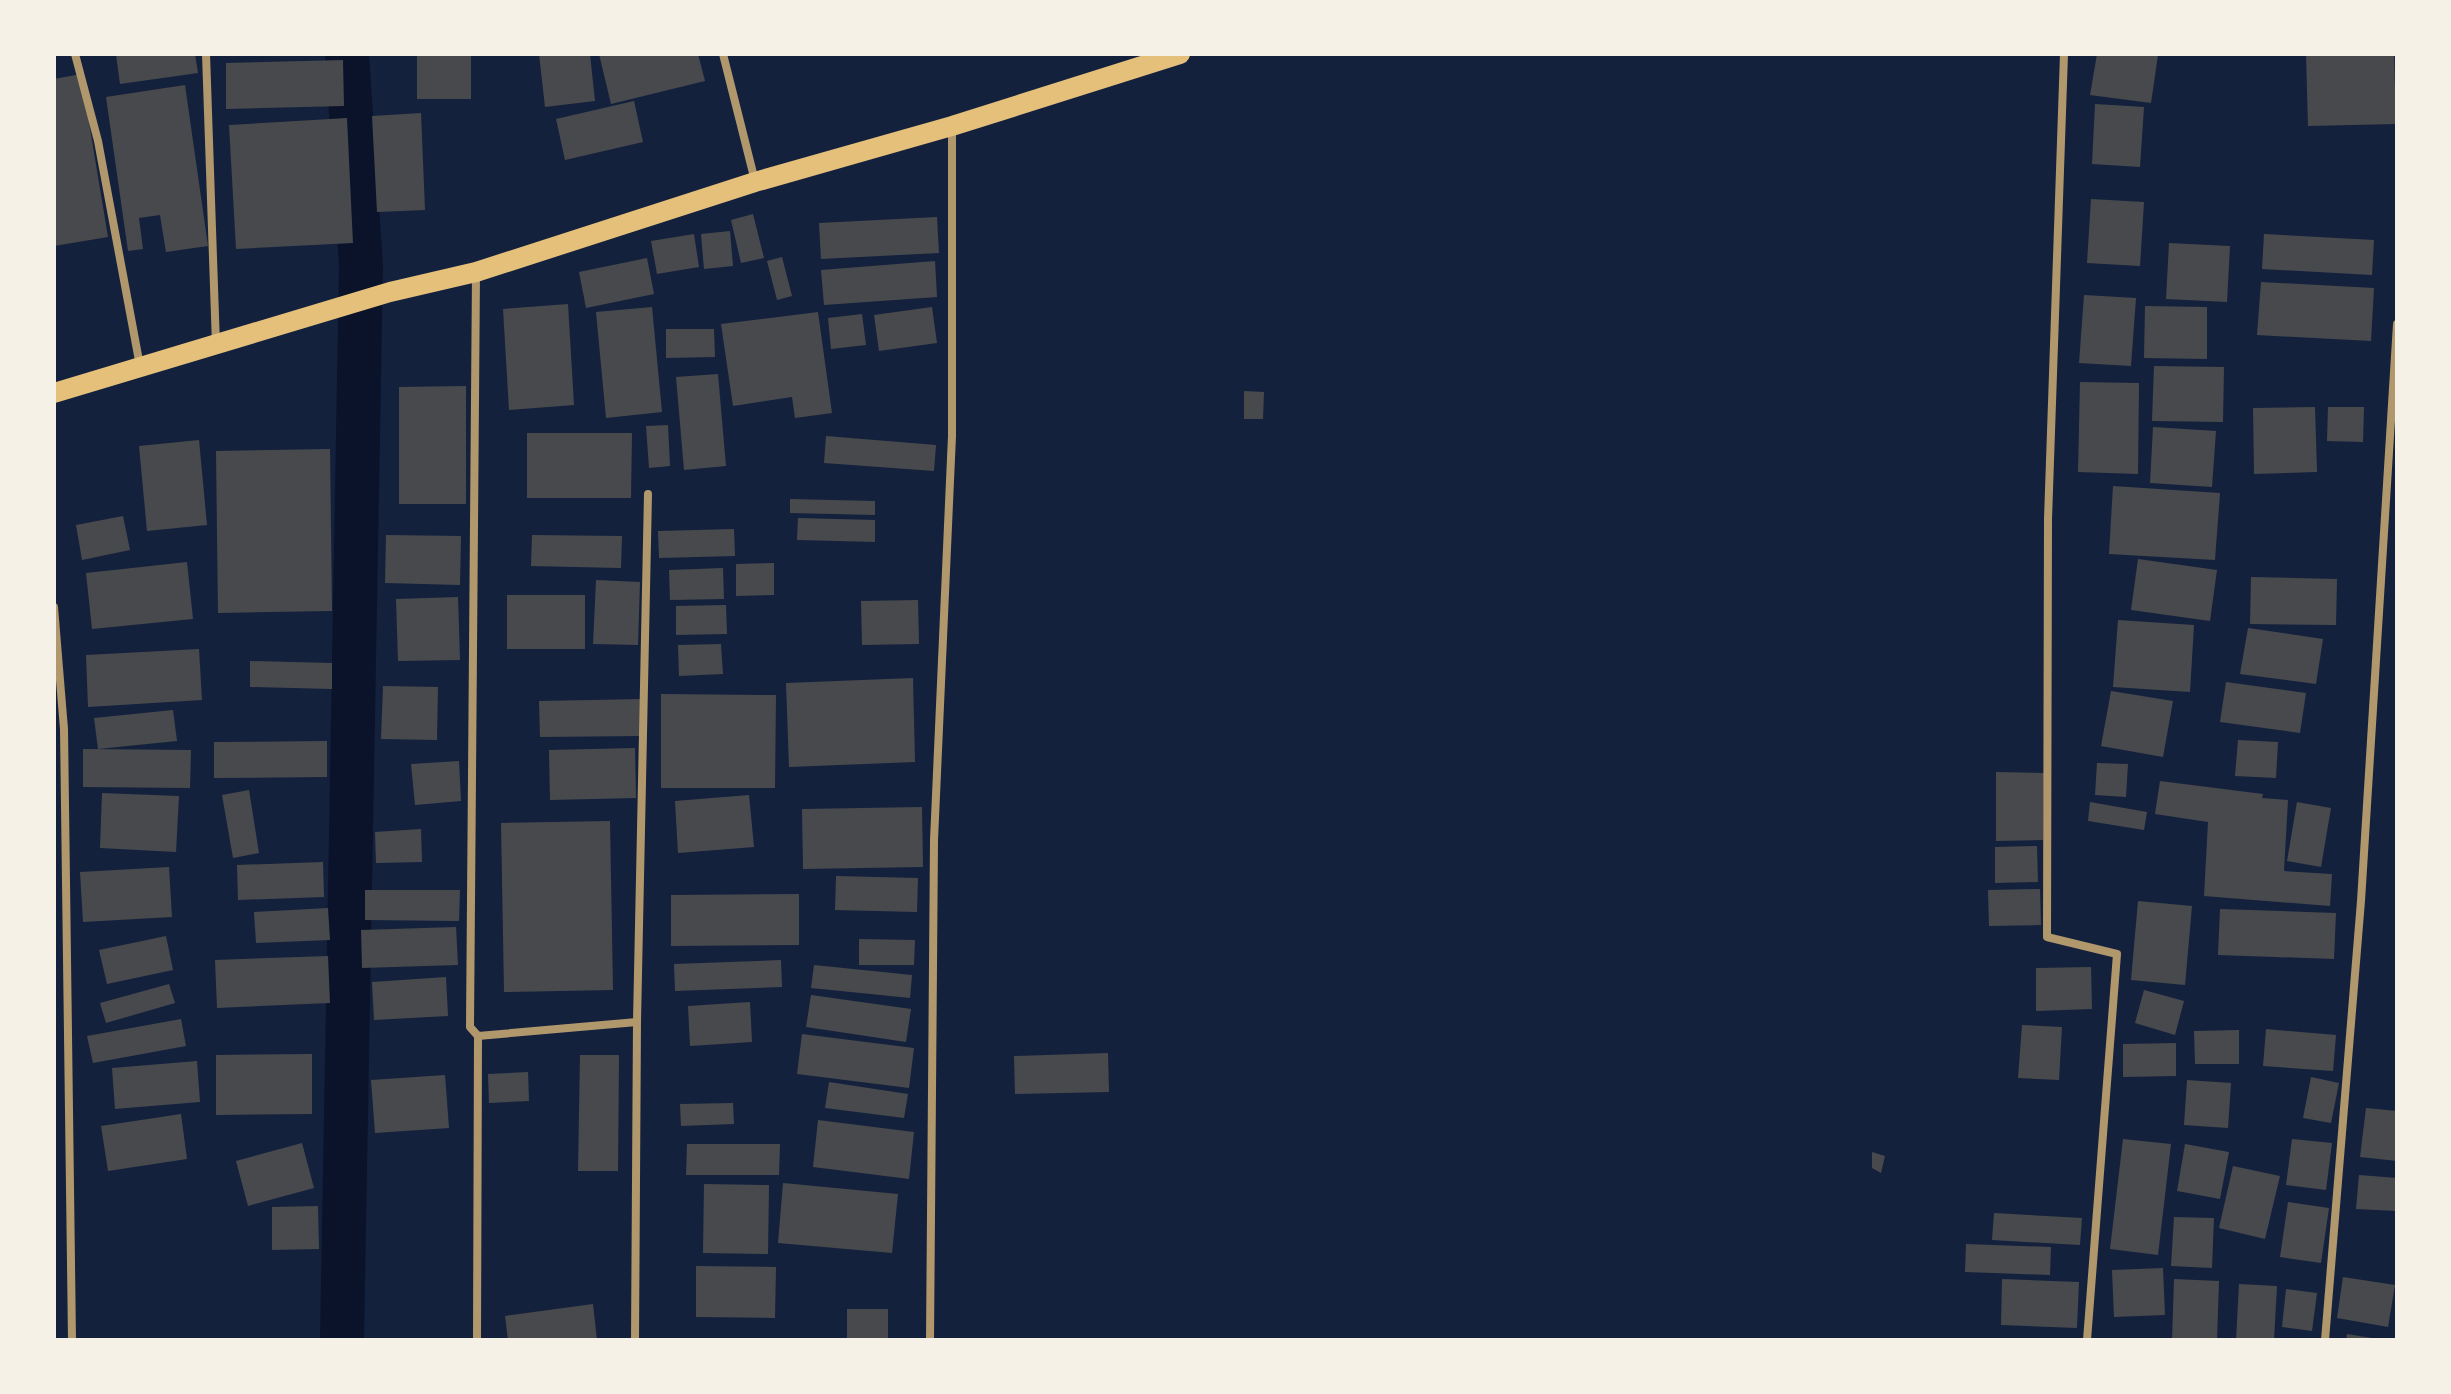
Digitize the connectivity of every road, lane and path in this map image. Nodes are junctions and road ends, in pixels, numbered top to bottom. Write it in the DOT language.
graph roads {
  1 [pos="75,54"];
  2 [pos="206,54"];
  3 [pos="723,54"];
  4 [pos="1180,54"];
  5 [pos="2064,54"];
  6 [pos="952,126"];
  7 [pos="755,182"];
  8 [pos="476,272"];
  9 [pos="2397,324"];
  10 [pos="216,345"];
  11 [pos="140,367"];
  12 [pos="54,393"];
  13 [pos="648,494"];
  14 [pos="54,607"];
  15 [pos="637,1022"];
  16 [pos="478,1036"];
  17 [pos="72,1340"];
  18 [pos="477,1340"];
  19 [pos="635,1340"];
  20 [pos="930,1340"];
  21 [pos="2087,1340"];
  22 [pos="2325,1340"];
  1 -- 11 [label="street"];
  2 -- 10 [label="street"];
  3 -- 7 [label="street"];
  4 -- 6 [label="main road"];
  5 -- 21 [label="street"];
  6 -- 7 [label="main road"];
  6 -- 20 [label="street"];
  7 -- 8 [label="main road"];
  8 -- 10 [label="main road"];
  8 -- 16 [label="street"];
  9 -- 22 [label="street"];
  10 -- 11 [label="main road"];
  11 -- 12 [label="main road"];
  13 -- 15 [label="street"];
  14 -- 17 [label="street"];
  15 -- 16 [label="street"];
  15 -- 19 [label="street"];
  16 -- 18 [label="street"];
}
